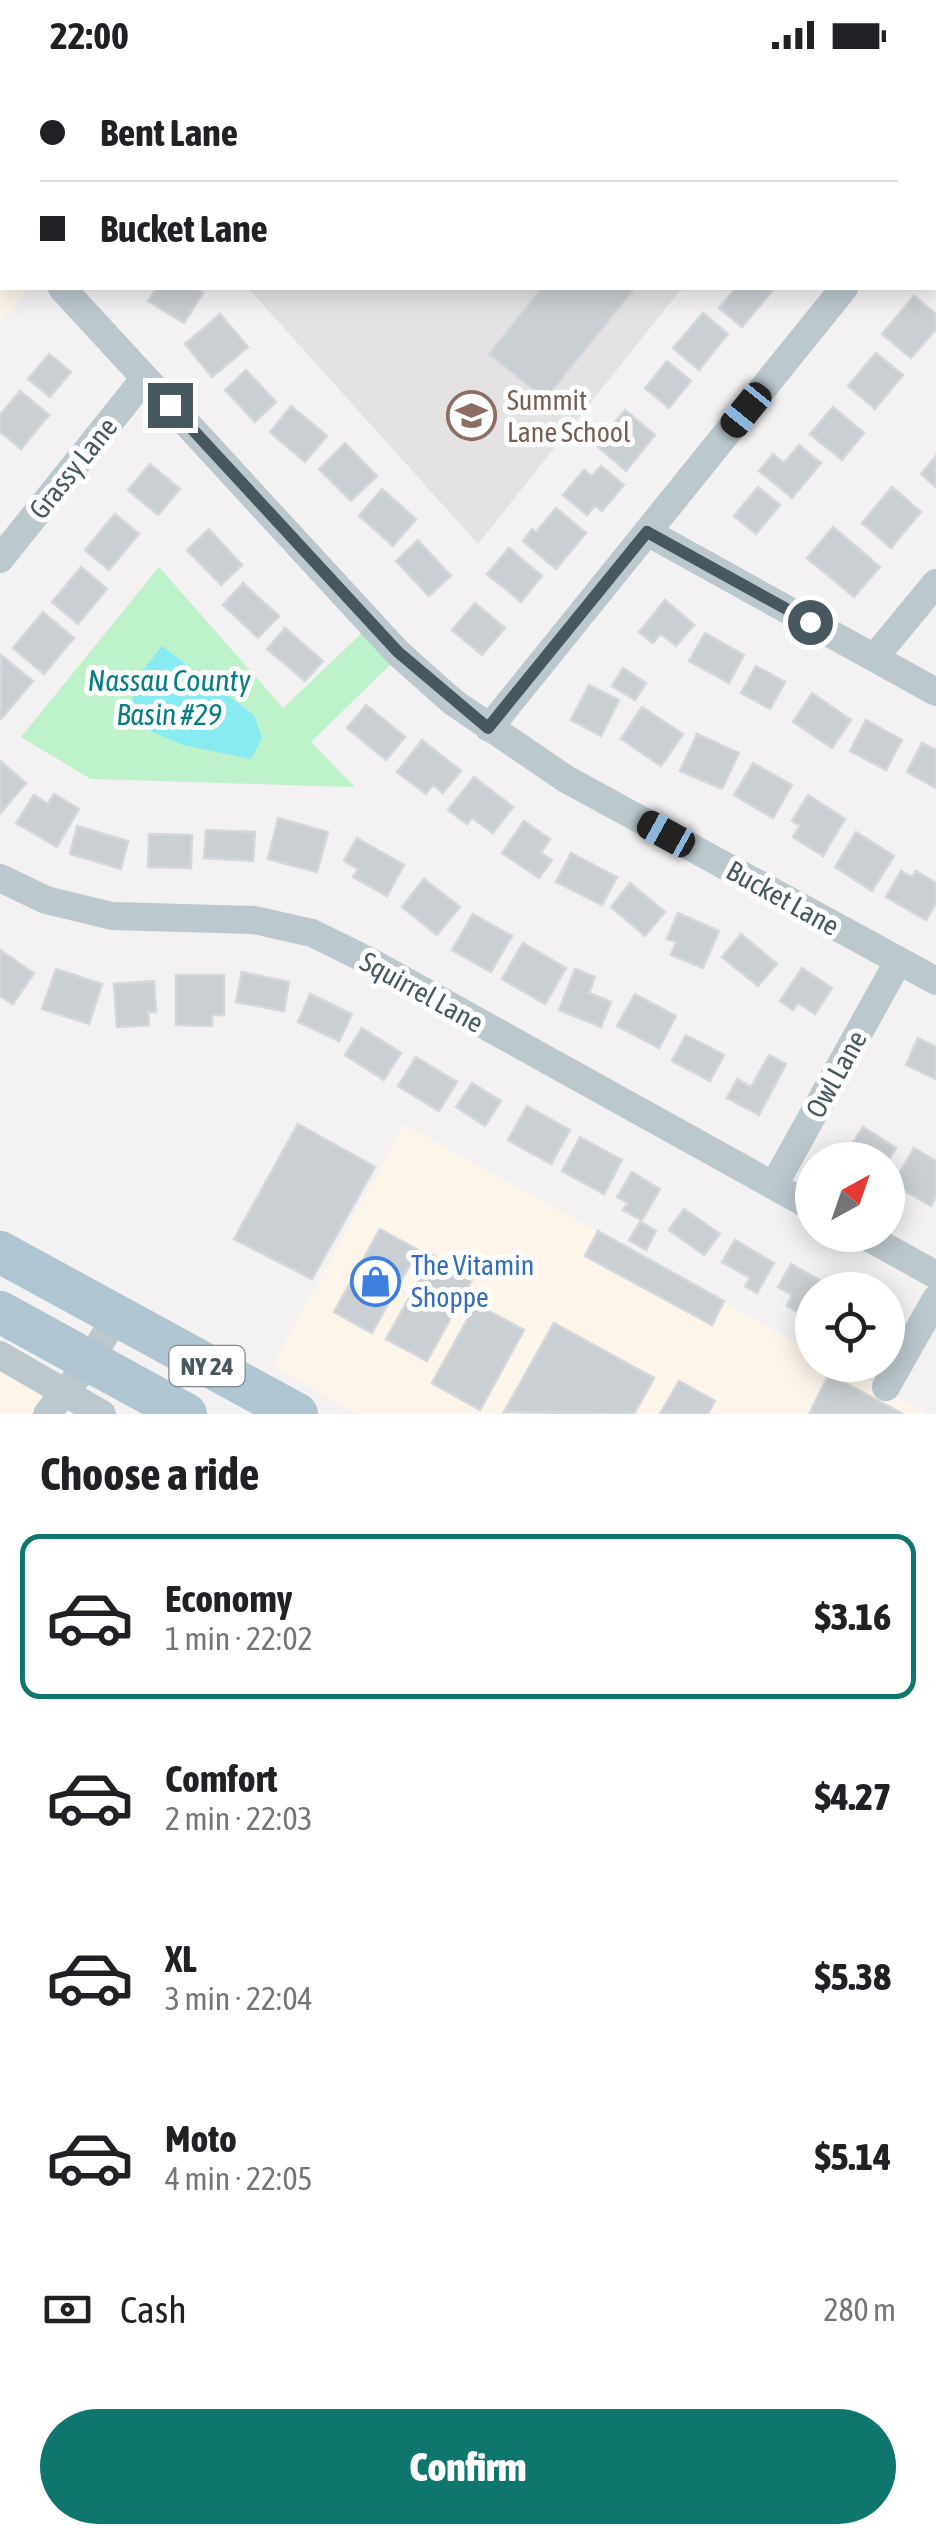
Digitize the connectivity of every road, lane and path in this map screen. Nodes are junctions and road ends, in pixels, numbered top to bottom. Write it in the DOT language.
graph roads {
  1 [pos="64,290"];
  2 [pos="842,290"];
  3 [pos="145,378"];
  4 [pos="647,532"];
  5 [pos="0,560"];
  6 [pos="936,582"];
  7 [pos="874,658"];
  8 [pos="936,692"];
  9 [pos="488,728"];
  10 [pos="0,878"];
  11 [pos="898,962"];
  12 [pos="936,981"];
  13 [pos="774,1185"];
  14 [pos="795,1197"];
  15 [pos="0,1252"];
  16 [pos="895,1252"];
  17 [pos="936,1275"];
  18 [pos="936,1298"];
  19 [pos="0,1312"];
  20 [pos="115,1317"];
  21 [pos="0,1355"];
  22 [pos="78,1376"];
  23 [pos="886,1387"];
  24 [pos="172,1408"];
  25 [pos="47,1414"];
  26 [pos="102,1414"];
  27 [pos="297,1414"];
  1 -- 3 [label="street, Bucket Lane"];
  2 -- 4 [label="street"];
  3 -- 5 [label="street, Grassy Lane"];
  3 -- 9 [label="street, Bucket Lane"];
  4 -- 7 [label="street"];
  4 -- 9 [label="street"];
  6 -- 7 [label="street"];
  7 -- 8 [label="street"];
  9 -- 11 [label="street, Bucket Lane"];
  10 -- 13 [label="street, Squirrel Lane"];
  11 -- 12 [label="street, Bucket Lane"];
  11 -- 13 [label="street, Owl Lane"];
  13 -- 14 [label="street, Squirrel Lane"];
  15 -- 20 [label="main road, NY 24"];
  16 -- 17 [label="street"];
  18 -- 23 [label="street"];
  19 -- 22 [label="main road, NY 24"];
  20 -- 22 [label="street"];
  20 -- 27 [label="main road, NY 24"];
  21 -- 22 [label="street"];
  22 -- 24 [label="main road, NY 24"];
  22 -- 25 [label="street"];
  22 -- 26 [label="street"];
}
